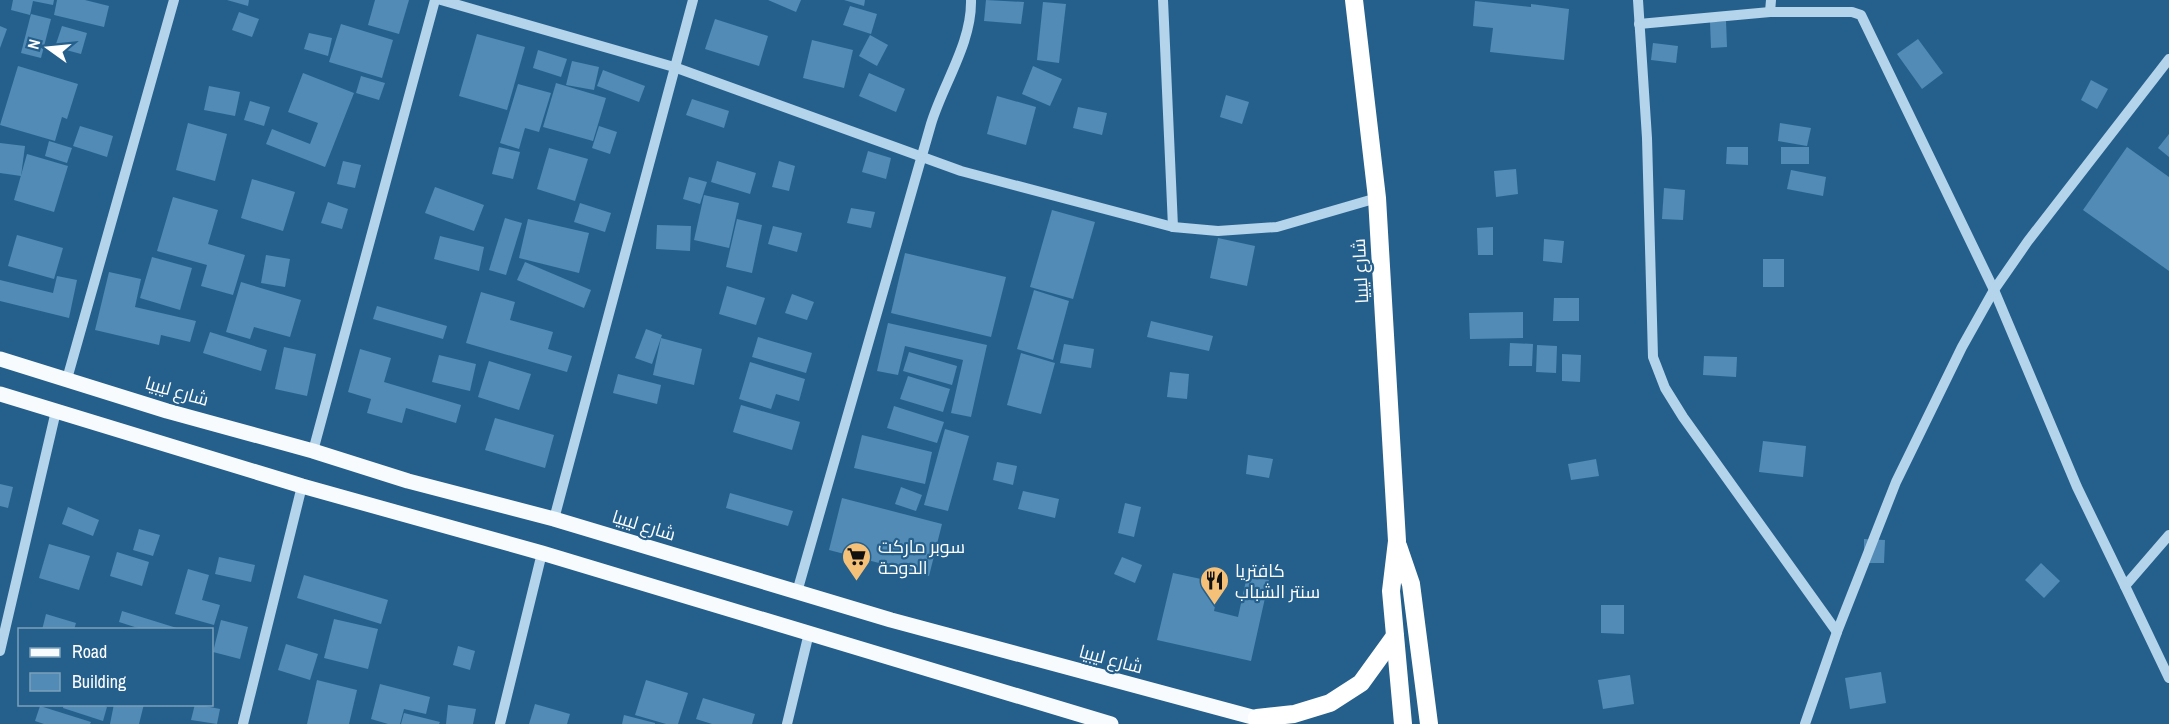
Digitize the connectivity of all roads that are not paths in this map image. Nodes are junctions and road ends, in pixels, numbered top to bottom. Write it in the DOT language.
graph roads {
  1 [pos="174,0"];
  2 [pos="435,0"];
  3 [pos="441,0"];
  4 [pos="693,0"];
  5 [pos="971,0"];
  6 [pos="1163,0"];
  7 [pos="1354,0"];
  8 [pos="1638,0"];
  9 [pos="1771,0"];
  10 [pos="1770,12"];
  11 [pos="1640,24"];
  12 [pos="2169,59"];
  13 [pos="674,67"];
  14 [pos="921,157"];
  15 [pos="1377,198"];
  16 [pos="1173,227"];
  17 [pos="1995,290"];
  18 [pos="0,359"];
  19 [pos="67,380"];
  20 [pos="0,394"];
  21 [pos="56,411"];
  22 [pos="313,451"];
  23 [pos="302,486"];
  24 [pos="554,519"];
  25 [pos="2169,535"];
  26 [pos="1397,541"];
  27 [pos="542,553"];
  28 [pos="2125,586"];
  29 [pos="797,592"];
  30 [pos="1838,632"];
  31 [pos="809,633"];
  32 [pos="1395,636"];
  33 [pos="0,651"];
  34 [pos="2169,678"];
  35 [pos="1257,718"];
  36 [pos="1077,719"];
  37 [pos="243,724"];
  38 [pos="500,724"];
  39 [pos="787,724"];
  40 [pos="1111,724"];
  41 [pos="1278,724"];
  42 [pos="1403,724"];
  43 [pos="1429,724"];
  44 [pos="1805,724"];
  1 -- 19 [label="street"];
  2 -- 22 [label="street"];
  3 -- 13 [label="street"];
  4 -- 13 [label="street"];
  5 -- 14 [label="street"];
  6 -- 16 [label="street"];
  7 -- 15 [label="highway, شارع ليبيا"];
  8 -- 11 [label="street"];
  9 -- 10 [label="street"];
  10 -- 11 [label="street"];
  10 -- 17 [label="street"];
  11 -- 30 [label="street"];
  12 -- 17 [label="street"];
  13 -- 14 [label="street"];
  13 -- 24 [label="street"];
  14 -- 16 [label="street"];
  14 -- 29 [label="street"];
  15 -- 16 [label="street"];
  15 -- 26 [label="highway, شارع ليبيا"];
  17 -- 28 [label="street"];
  17 -- 30 [label="street"];
  18 -- 19 [label="main road, شارع ليبيا"];
  19 -- 22 [label="main road, شارع ليبيا"];
  20 -- 21 [label="main road"];
  21 -- 23 [label="main road"];
  21 -- 33 [label="street"];
  22 -- 24 [label="main road, شارع ليبيا"];
  23 -- 27 [label="main road"];
  23 -- 37 [label="street"];
  24 -- 29 [label="main road, شارع ليبيا"];
  25 -- 28 [label="street"];
  26 -- 32 [label="highway, شارع ليبيا"];
  26 -- 43 [label="highway, شارع ليبيا"];
  27 -- 31 [label="main road"];
  27 -- 38 [label="street"];
  28 -- 34 [label="street"];
  29 -- 35 [label="main road, شارع ليبيا"];
  30 -- 44 [label="street"];
  31 -- 36 [label="main road"];
  31 -- 39 [label="street"];
  32 -- 35 [label="highway"];
  32 -- 42 [label="highway, شارع ليبيا"];
  35 -- 41 [label="main road, شارع ليبيا"];
  36 -- 40 [label="main road"];
}
